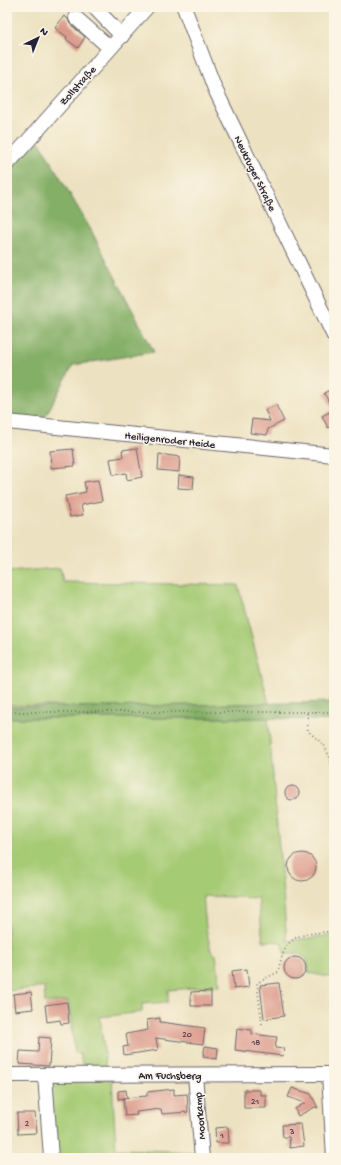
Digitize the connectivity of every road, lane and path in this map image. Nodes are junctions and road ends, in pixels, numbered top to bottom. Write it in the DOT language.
graph roads {
  1 [pos="94,7"];
  2 [pos="147,7"];
  3 [pos="184,7"];
  4 [pos="76,18"];
  5 [pos="122,36"];
  6 [pos="110,48"];
  7 [pos="7,163"];
  8 [pos="334,336"];
  9 [pos="7,422"];
  10 [pos="334,455"];
  11 [pos="7,712"];
  12 [pos="307,712"];
  13 [pos="334,712"];
  14 [pos="334,784"];
  15 [pos="334,931"];
  16 [pos="262,1024"];
  17 [pos="195,1074"];
  18 [pos="331,1074"];
  19 [pos="7,1075"];
  20 [pos="45,1075"];
  21 [pos="334,1157"];
  22 [pos="51,1158"];
  23 [pos="202,1158"];
  1 -- 5 [label="street"];
  2 -- 5 [label="street, Zollstraße"];
  3 -- 8 [label="street, Neukruger Straße"];
  4 -- 6 [label="street"];
  5 -- 6 [label="street, Zollstraße"];
  6 -- 7 [label="street, Zollstraße"];
  9 -- 10 [label="street, Heiligenroder Heide"];
  11 -- 12 [label="path"];
  12 -- 13 [label="path"];
  12 -- 14 [label="path"];
  15 -- 16 [label="path"];
  17 -- 18 [label="street, Am Fuchsberg"];
  17 -- 20 [label="street, Am Fuchsberg"];
  17 -- 23 [label="street, Moorkamp"];
  18 -- 21 [label="street"];
  19 -- 20 [label="street, Am Fuchsberg"];
  20 -- 22 [label="street"];
}
